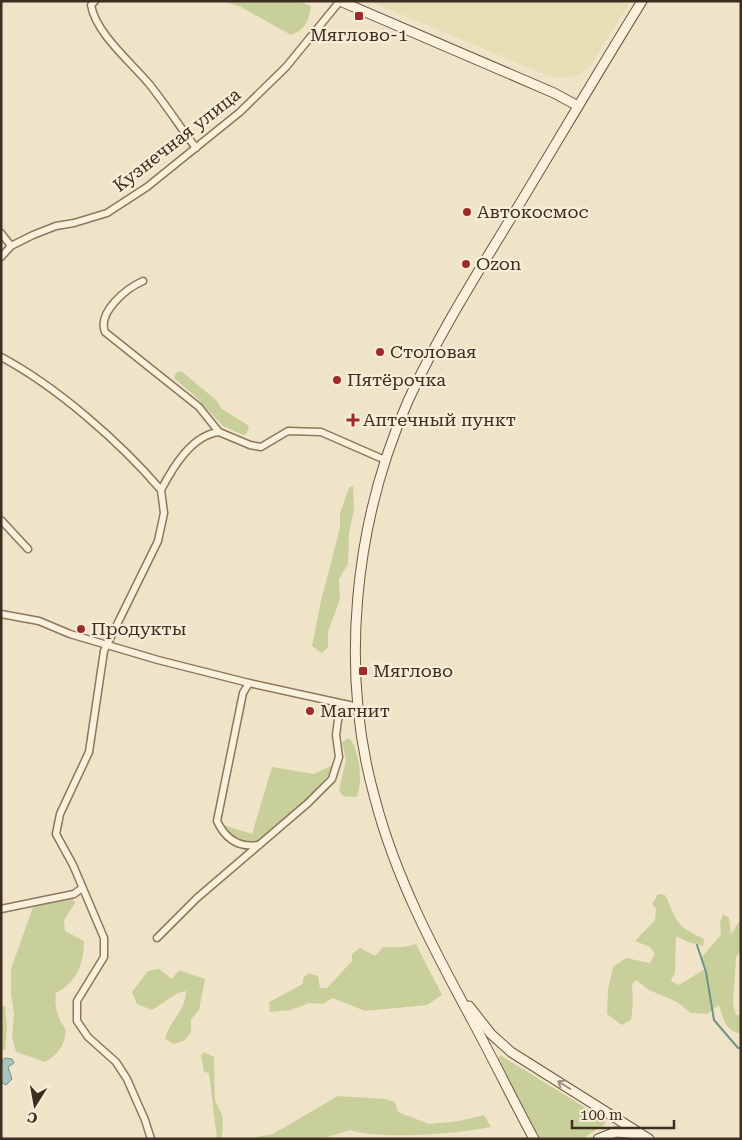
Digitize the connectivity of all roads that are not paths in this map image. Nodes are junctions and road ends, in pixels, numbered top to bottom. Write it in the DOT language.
graph roads {
  1 [pos="95,1"];
  2 [pos="340,1"];
  3 [pos="642,1"];
  4 [pos="578,106"];
  5 [pos="196,148"];
  6 [pos="1,233"];
  7 [pos="11,246"];
  8 [pos="1,257"];
  9 [pos="143,280"];
  10 [pos="1,358"];
  11 [pos="219,432"];
  12 [pos="385,460"];
  13 [pos="162,490"];
  14 [pos="1,520"];
  15 [pos="28,549"];
  16 [pos="1,614"];
  17 [pos="108,644"];
  18 [pos="249,683"];
  19 [pos="344,704"];
  20 [pos="358,706"];
  21 [pos="259,845"];
  22 [pos="82,888"];
  23 [pos="1,909"];
  24 [pos="157,938"];
  25 [pos="457,992"];
  26 [pos="648,1138"];
  27 [pos="151,1139"];
  28 [pos="534,1139"];
  29 [pos="598,1139"];
  1 -- 5 [label="street"];
  2 -- 4 [label="main road"];
  2 -- 5 [label="street, Кузнечная улица"];
  3 -- 4 [label="main road"];
  4 -- 12 [label="main road"];
  5 -- 7 [label="street, Кузнечная улица"];
  6 -- 7 [label="street"];
  7 -- 8 [label="street, Кузнечная улица"];
  9 -- 11 [label="street"];
  10 -- 13 [label="street"];
  11 -- 12 [label="street"];
  11 -- 13 [label="street"];
  12 -- 20 [label="main road"];
  13 -- 17 [label="street"];
  14 -- 15 [label="street"];
  16 -- 17 [label="street"];
  17 -- 18 [label="street"];
  17 -- 22 [label="street"];
  18 -- 19 [label="street"];
  18 -- 21 [label="street"];
  19 -- 20 [label="street"];
  19 -- 21 [label="street"];
  20 -- 25 [label="main road"];
  21 -- 24 [label="street"];
  22 -- 23 [label="street"];
  22 -- 27 [label="street"];
  26 -- 25 [label="main road, one-way"];
  25 -- 28 [label="main road"];
  26 -- 29 [label="main road"];
}
